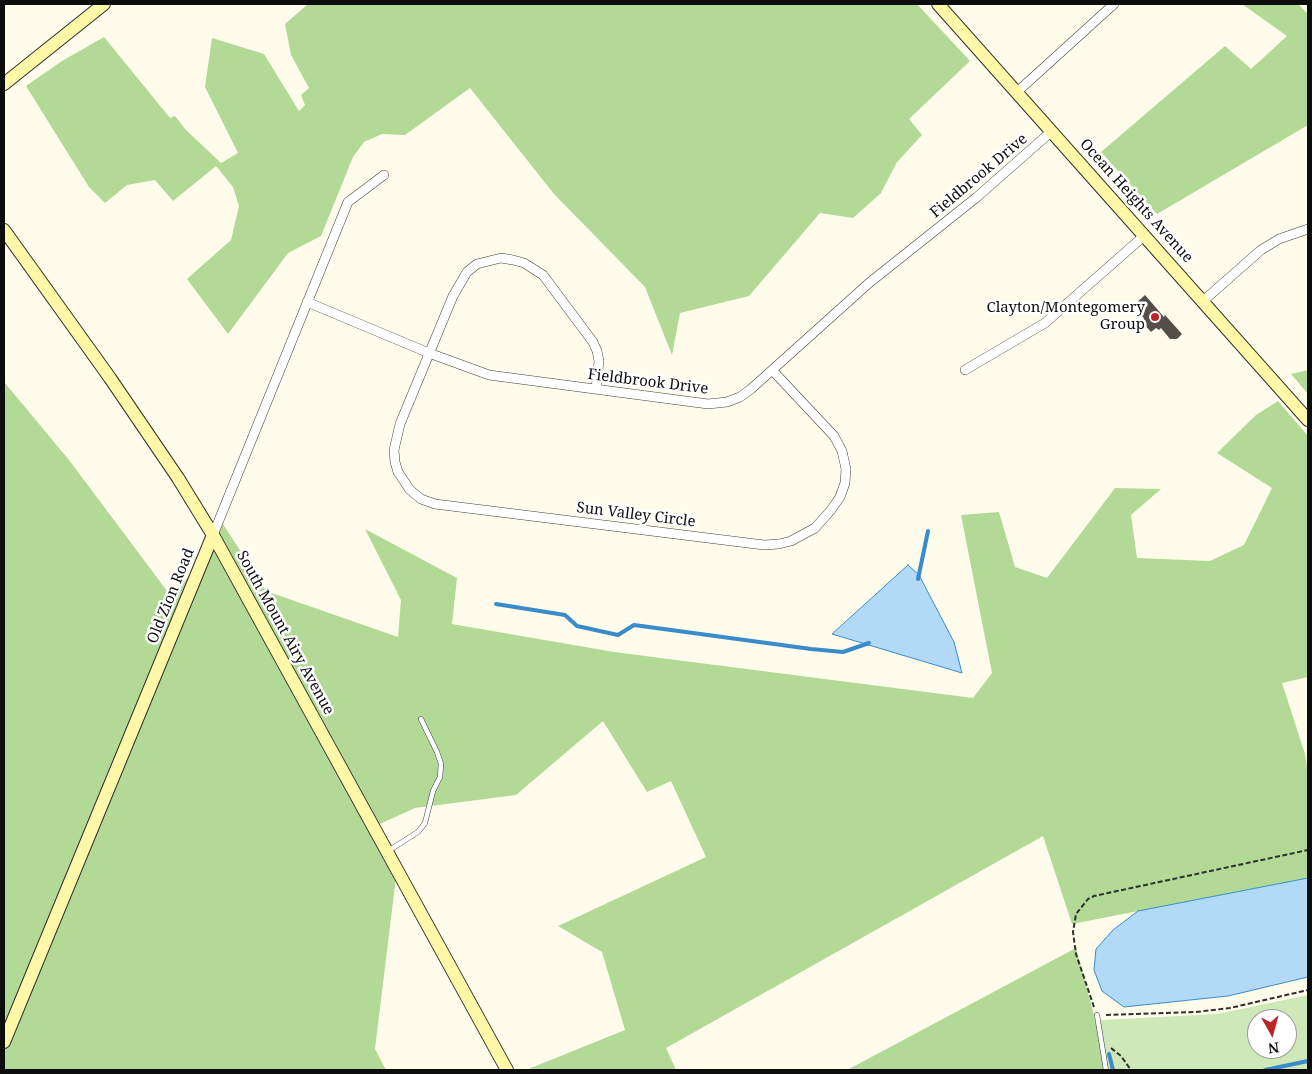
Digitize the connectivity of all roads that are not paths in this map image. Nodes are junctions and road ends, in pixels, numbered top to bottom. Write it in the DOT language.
graph roads {
  1 [pos="104,4"];
  2 [pos="938,4"];
  3 [pos="1114,4"];
  4 [pos="4,84"];
  5 [pos="1017,92"];
  6 [pos="1052,131"];
  7 [pos="384,175"];
  8 [pos="1308,229"];
  9 [pos="4,230"];
  10 [pos="1145,235"];
  11 [pos="1203,300"];
  12 [pos="307,302"];
  13 [pos="429,353"];
  14 [pos="965,370"];
  15 [pos="773,371"];
  16 [pos="596,389"];
  17 [pos="1308,420"];
  18 [pos="213,535"];
  19 [pos="421,719"];
  20 [pos="387,852"];
  21 [pos="1097,1015"];
  22 [pos="4,1042"];
  23 [pos="507,1070"];
  24 [pos="1106,1070"];
  1 -- 4 [label="street"];
  2 -- 5 [label="street, Ocean Heights Avenue"];
  3 -- 5 [label="street"];
  5 -- 6 [label="street, Ocean Heights Avenue"];
  6 -- 10 [label="street, Ocean Heights Avenue"];
  6 -- 15 [label="street, Fieldbrook Drive"];
  7 -- 12 [label="street, Old Zion Road"];
  8 -- 11 [label="street"];
  9 -- 18 [label="street, South Mount Airy Avenue"];
  10 -- 11 [label="street, Ocean Heights Avenue"];
  10 -- 14 [label="street"];
  11 -- 17 [label="street, Ocean Heights Avenue"];
  12 -- 13 [label="street, Fieldbrook Drive"];
  12 -- 18 [label="street, Old Zion Road"];
  13 -- 15 [label="street, Sun Valley Circle"];
  13 -- 16 [label="street, Fieldbrook Drive"];
  13 -- 16 [label="street, Sun Valley Circle"];
  15 -- 16 [label="street, Fieldbrook Drive"];
  18 -- 20 [label="street, South Mount Airy Avenue"];
  18 -- 22 [label="street, Old Zion Road"];
  19 -- 20 [label="lane"];
  20 -- 23 [label="street, South Mount Airy Avenue"];
  21 -- 24 [label="lane"];
}
